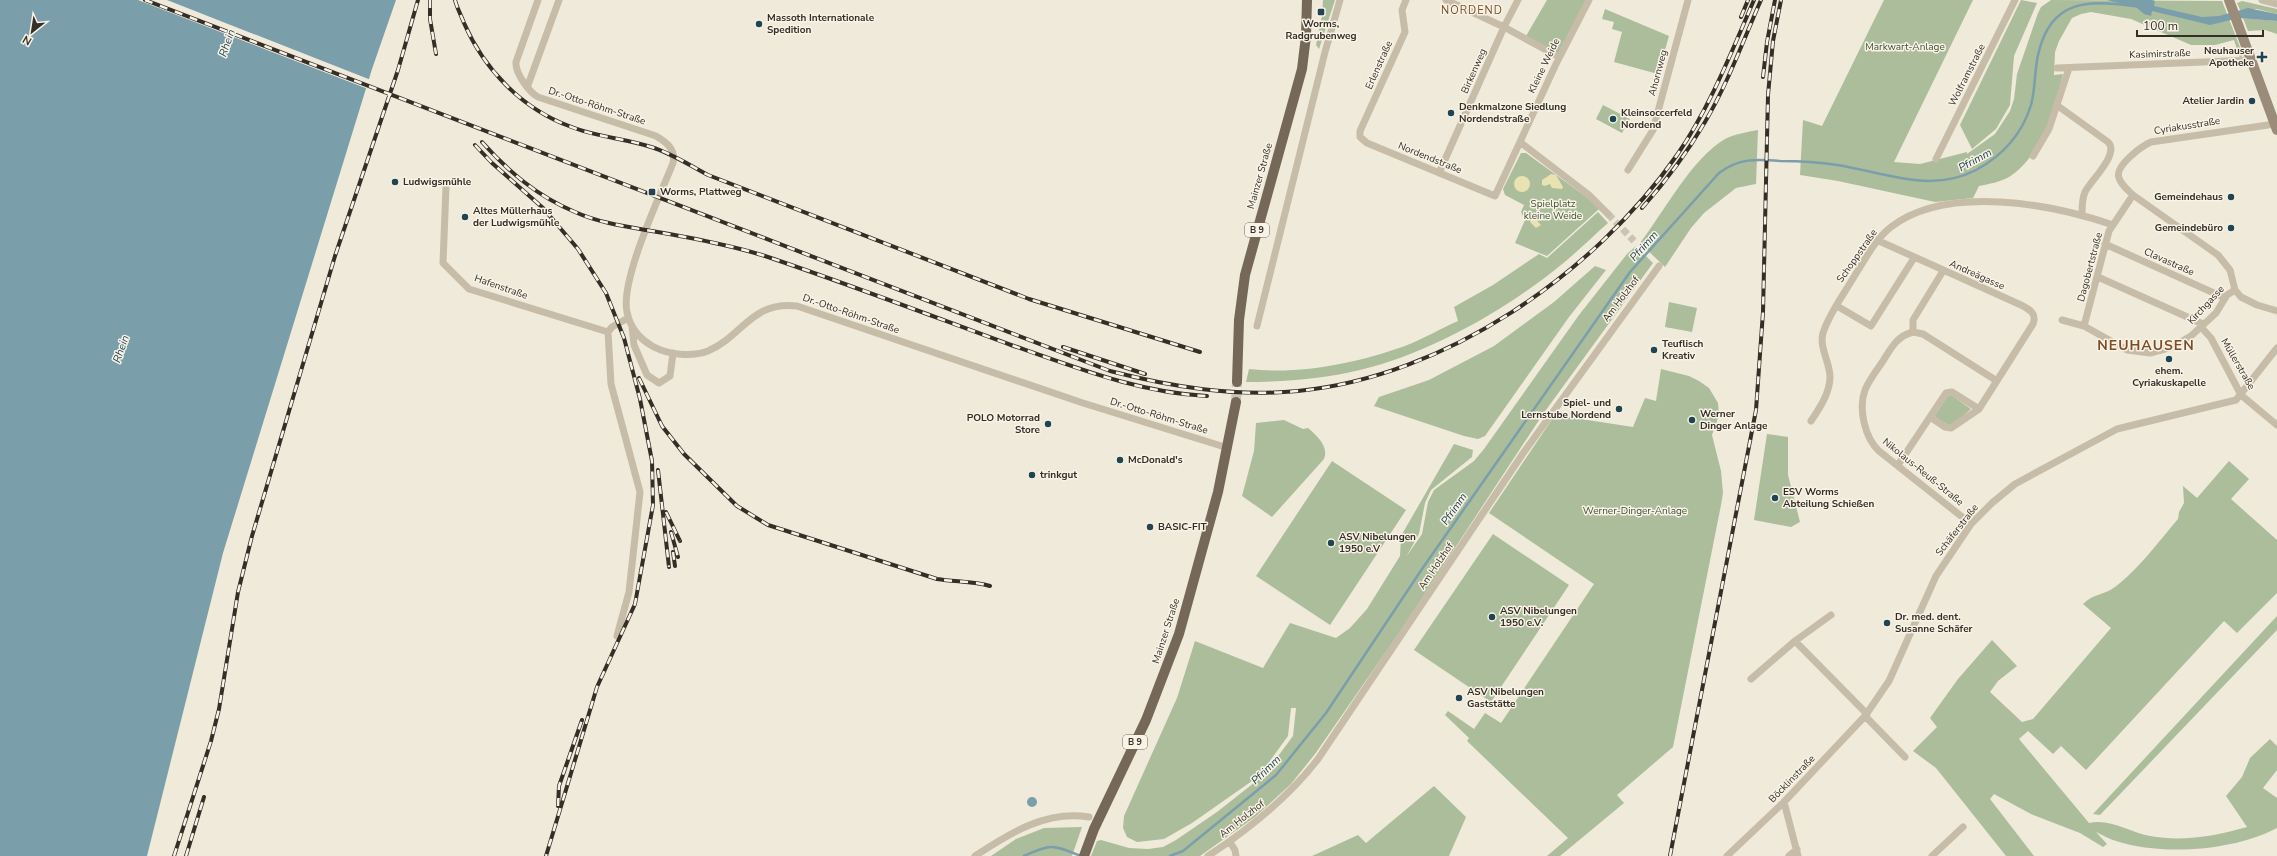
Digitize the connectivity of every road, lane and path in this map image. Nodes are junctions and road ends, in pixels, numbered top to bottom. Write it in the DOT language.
graph roads {
  1 [pos="538,0"];
  2 [pos="559,0"];
  3 [pos="1307,0"];
  4 [pos="1340,0"];
  5 [pos="1406,0"];
  6 [pos="1446,0"];
  7 [pos="1518,0"];
  8 [pos="1589,0"];
  9 [pos="1688,0"];
  10 [pos="2015,0"];
  11 [pos="2262,0"];
  12 [pos="2230,2"];
  13 [pos="2277,4"];
  14 [pos="1504,27"];
  15 [pos="1559,57"];
  16 [pos="2252,60"];
  17 [pos="2057,68"];
  18 [pos="2069,68"];
  19 [pos="528,85"];
  20 [pos="2058,106"];
  21 [pos="2276,127"];
  22 [pos="1360,137"];
  23 [pos="1520,142"];
  24 [pos="2033,156"];
  25 [pos="1936,159"];
  26 [pos="1628,170"];
  27 [pos="1440,173"];
  28 [pos="446,187"];
  29 [pos="2133,195"];
  30 [pos="1495,196"];
  31 [pos="1608,214"];
  32 [pos="2082,214"];
  33 [pos="2113,225"];
  34 [pos="1879,242"];
  35 [pos="2105,244"];
  36 [pos="1914,258"];
  37 [pos="1659,266"];
  38 [pos="1943,271"];
  39 [pos="2098,277"];
  40 [pos="2235,290"];
  41 [pos="2225,298"];
  42 [pos="1837,306"];
  43 [pos="2277,311"];
  44 [pos="628,318"];
  45 [pos="2062,320"];
  46 [pos="632,326"];
  47 [pos="1257,326"];
  48 [pos="2084,326"];
  49 [pos="2202,326"];
  50 [pos="608,332"];
  51 [pos="1913,332"];
  52 [pos="2277,348"];
  53 [pos="673,353"];
  54 [pos="1997,381"];
  55 [pos="1237,382"];
  56 [pos="2241,395"];
  57 [pos="1236,402"];
  58 [pos="1979,409"];
  59 [pos="1930,417"];
  60 [pos="1811,421"];
  61 [pos="2277,425"];
  62 [pos="1228,448"];
  63 [pos="1898,465"];
  64 [pos="1972,524"];
  65 [pos="1831,615"];
  66 [pos="617,636"];
  67 [pos="1795,641"];
  68 [pos="1751,679"];
  69 [pos="1866,715"];
  70 [pos="1905,756"];
  71 [pos="1784,802"];
  72 [pos="1094,818"];
  73 [pos="1963,827"];
  74 [pos="1230,842"];
  75 [pos="1939,850"];
  76 [pos="1797,852"];
  77 [pos="975,856"];
  78 [pos="1084,856"];
  79 [pos="1208,856"];
  80 [pos="1236,856"];
  81 [pos="1727,856"];
  82 [pos="1789,856"];
  83 [pos="1932,856"];
  84 [pos="1944,856"];
  1 -- 19 [label="street"];
  2 -- 19 [label="street"];
  3 -- 55 [label="main road, Mainzer Straße / B 9"];
  4 -- 47 [label="street"];
  5 -- 22 [label="street, Erlenstraße"];
  6 -- 14 [label="street"];
  7 -- 14 [label="street, Birkenweg"];
  8 -- 15 [label="street, Kleine Weide"];
  9 -- 26 [label="street, Ahornweg"];
  10 -- 25 [label="street, Wolframstraße"];
  11 -- 13 [label="street"];
  12 -- 16 [label="main road"];
  14 -- 15 [label="street"];
  14 -- 27 [label="street, Birkenweg"];
  15 -- 23 [label="street, Kleine Weide"];
  16 -- 18 [label="street, Kasimirstraße"];
  16 -- 21 [label="main road"];
  17 -- 18 [label="street, Kasimirstraße"];
  18 -- 20 [label="street"];
  19 -- 44 [label="street, Dr.-Otto-Röhm-Straße"];
  20 -- 24 [label="street"];
  20 -- 32 [label="street"];
  21 -- 29 [label="street, Cyriakusstraße"];
  22 -- 27 [label="street, Nordendstraße"];
  23 -- 30 [label="street, Kleine Weide"];
  23 -- 31 [label="street"];
  27 -- 30 [label="street, Nordendstraße"];
  28 -- 50 [label="street, Hafenstraße"];
  29 -- 33 [label="street, Dagobertstraße"];
  29 -- 40 [label="street, Cyriakusstraße"];
  32 -- 33 [label="street, Schoppstraße"];
  32 -- 34 [label="street, Schoppstraße"];
  33 -- 35 [label="street, Dagobertstraße"];
  34 -- 36 [label="street, Andreägasse"];
  34 -- 42 [label="street, Schoppstraße"];
  35 -- 39 [label="street, Dagobertstraße"];
  35 -- 41 [label="street, Clavastraße"];
  36 -- 38 [label="street, Andreägasse"];
  36 -- 42 [label="street"];
  37 -- 74 [label="street, Am Holzhof"];
  38 -- 51 [label="street"];
  38 -- 54 [label="street, Andreägasse"];
  39 -- 48 [label="street, Dagobertstraße"];
  39 -- 49 [label="street, Müllerstraße"];
  40 -- 41 [label="street, Kirchgasse"];
  40 -- 43 [label="street"];
  41 -- 49 [label="street, Kirchgasse"];
  42 -- 60 [label="street, Schoppstraße"];
  44 -- 46 [label="street, Dr.-Otto-Röhm-Straße"];
  44 -- 50 [label="street"];
  45 -- 48 [label="street"];
  46 -- 53 [label="street, Dr.-Otto-Röhm-Straße"];
  46 -- 53 [label="street"];
  48 -- 49 [label="street, Kirchgasse"];
  49 -- 56 [label="street, Müllerstraße"];
  50 -- 66 [label="street"];
  51 -- 54 [label="street"];
  51 -- 63 [label="street, Nikolaus-Reuß-Straße"];
  52 -- 56 [label="street, Schäferstraße"];
  53 -- 62 [label="street, Dr.-Otto-Röhm-Straße"];
  54 -- 58 [label="street"];
  56 -- 61 [label="street, Müllerstraße"];
  56 -- 64 [label="street, Schäferstraße"];
  57 -- 62 [label="main road, Mainzer Straße / B 9"];
  58 -- 59 [label="street"];
  58 -- 59 [label="street"];
  59 -- 63 [label="street"];
  62 -- 72 [label="main road, Mainzer Straße / B 9"];
  63 -- 64 [label="street, Nikolaus-Reuß-Straße"];
  64 -- 69 [label="street, Schäferstraße"];
  65 -- 67 [label="street"];
  67 -- 68 [label="street"];
  67 -- 69 [label="street"];
  69 -- 70 [label="street"];
  69 -- 71 [label="street, Böcklinstraße"];
  71 -- 76 [label="street"];
  71 -- 81 [label="street, Böcklinstraße"];
  72 -- 77 [label="street"];
  72 -- 78 [label="main road, Mainzer Straße / B 9"];
  73 -- 75 [label="street"];
  74 -- 79 [label="street, Am Holzhof"];
  74 -- 80 [label="street"];
  75 -- 83 [label="street"];
  75 -- 84 [label="street"];
  76 -- 82 [label="street"];
}
